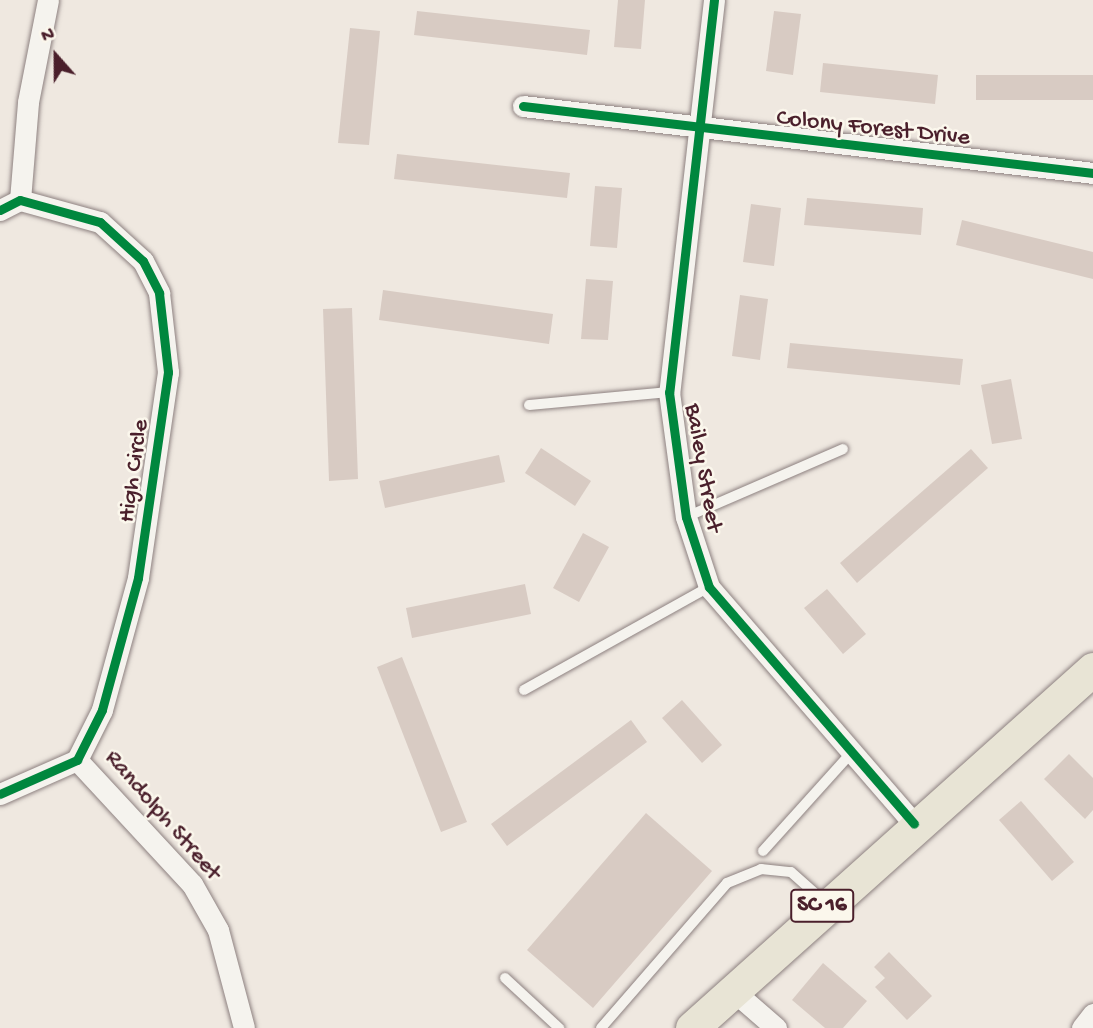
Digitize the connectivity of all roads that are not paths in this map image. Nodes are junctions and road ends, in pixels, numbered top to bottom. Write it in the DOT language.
graph roads {
  1 [pos="48,0"];
  2 [pos="715,0"];
  3 [pos="523,106"];
  4 [pos="698,130"];
  5 [pos="1093,173"];
  6 [pos="20,200"];
  7 [pos="0,210"];
  8 [pos="669,392"];
  9 [pos="529,405"];
  10 [pos="843,450"];
  11 [pos="685,517"];
  12 [pos="709,587"];
  13 [pos="1093,669"];
  14 [pos="524,690"];
  15 [pos="852,752"];
  16 [pos="77,760"];
  17 [pos="0,794"];
  18 [pos="914,824"];
  19 [pos="763,851"];
  20 [pos="826,903"];
  21 [pos="505,978"];
  22 [pos="730,988"];
  23 [pos="1093,1014"];
  24 [pos="244,1028"];
  25 [pos="559,1028"];
  26 [pos="601,1028"];
  27 [pos="692,1028"];
  28 [pos="776,1028"];
  29 [pos="1082,1028"];
  1 -- 6 [label="street"];
  2 -- 4 [label="street, Bailey Street"];
  3 -- 4 [label="street, Colony Forest Drive"];
  4 -- 5 [label="street, Colony Forest Drive"];
  4 -- 8 [label="street, Bailey Street"];
  6 -- 7 [label="street"];
  6 -- 16 [label="street, High Circle"];
  8 -- 9 [label="lane"];
  8 -- 11 [label="street, Bailey Street"];
  10 -- 11 [label="lane"];
  11 -- 12 [label="street, Bailey Street"];
  12 -- 14 [label="lane"];
  12 -- 15 [label="street, Bailey Street"];
  13 -- 18 [label="main road, SC 16"];
  15 -- 18 [label="street, Bailey Street"];
  15 -- 19 [label="lane"];
  16 -- 17 [label="street"];
  16 -- 24 [label="street, Randolph Street"];
  18 -- 20 [label="main road, SC 16"];
  20 -- 22 [label="main road, SC 16"];
  20 -- 26 [label="lane"];
  21 -- 25 [label="lane"];
  22 -- 27 [label="main road, SC 16"];
  22 -- 28 [label="street"];
  23 -- 29 [label="street"];
}
